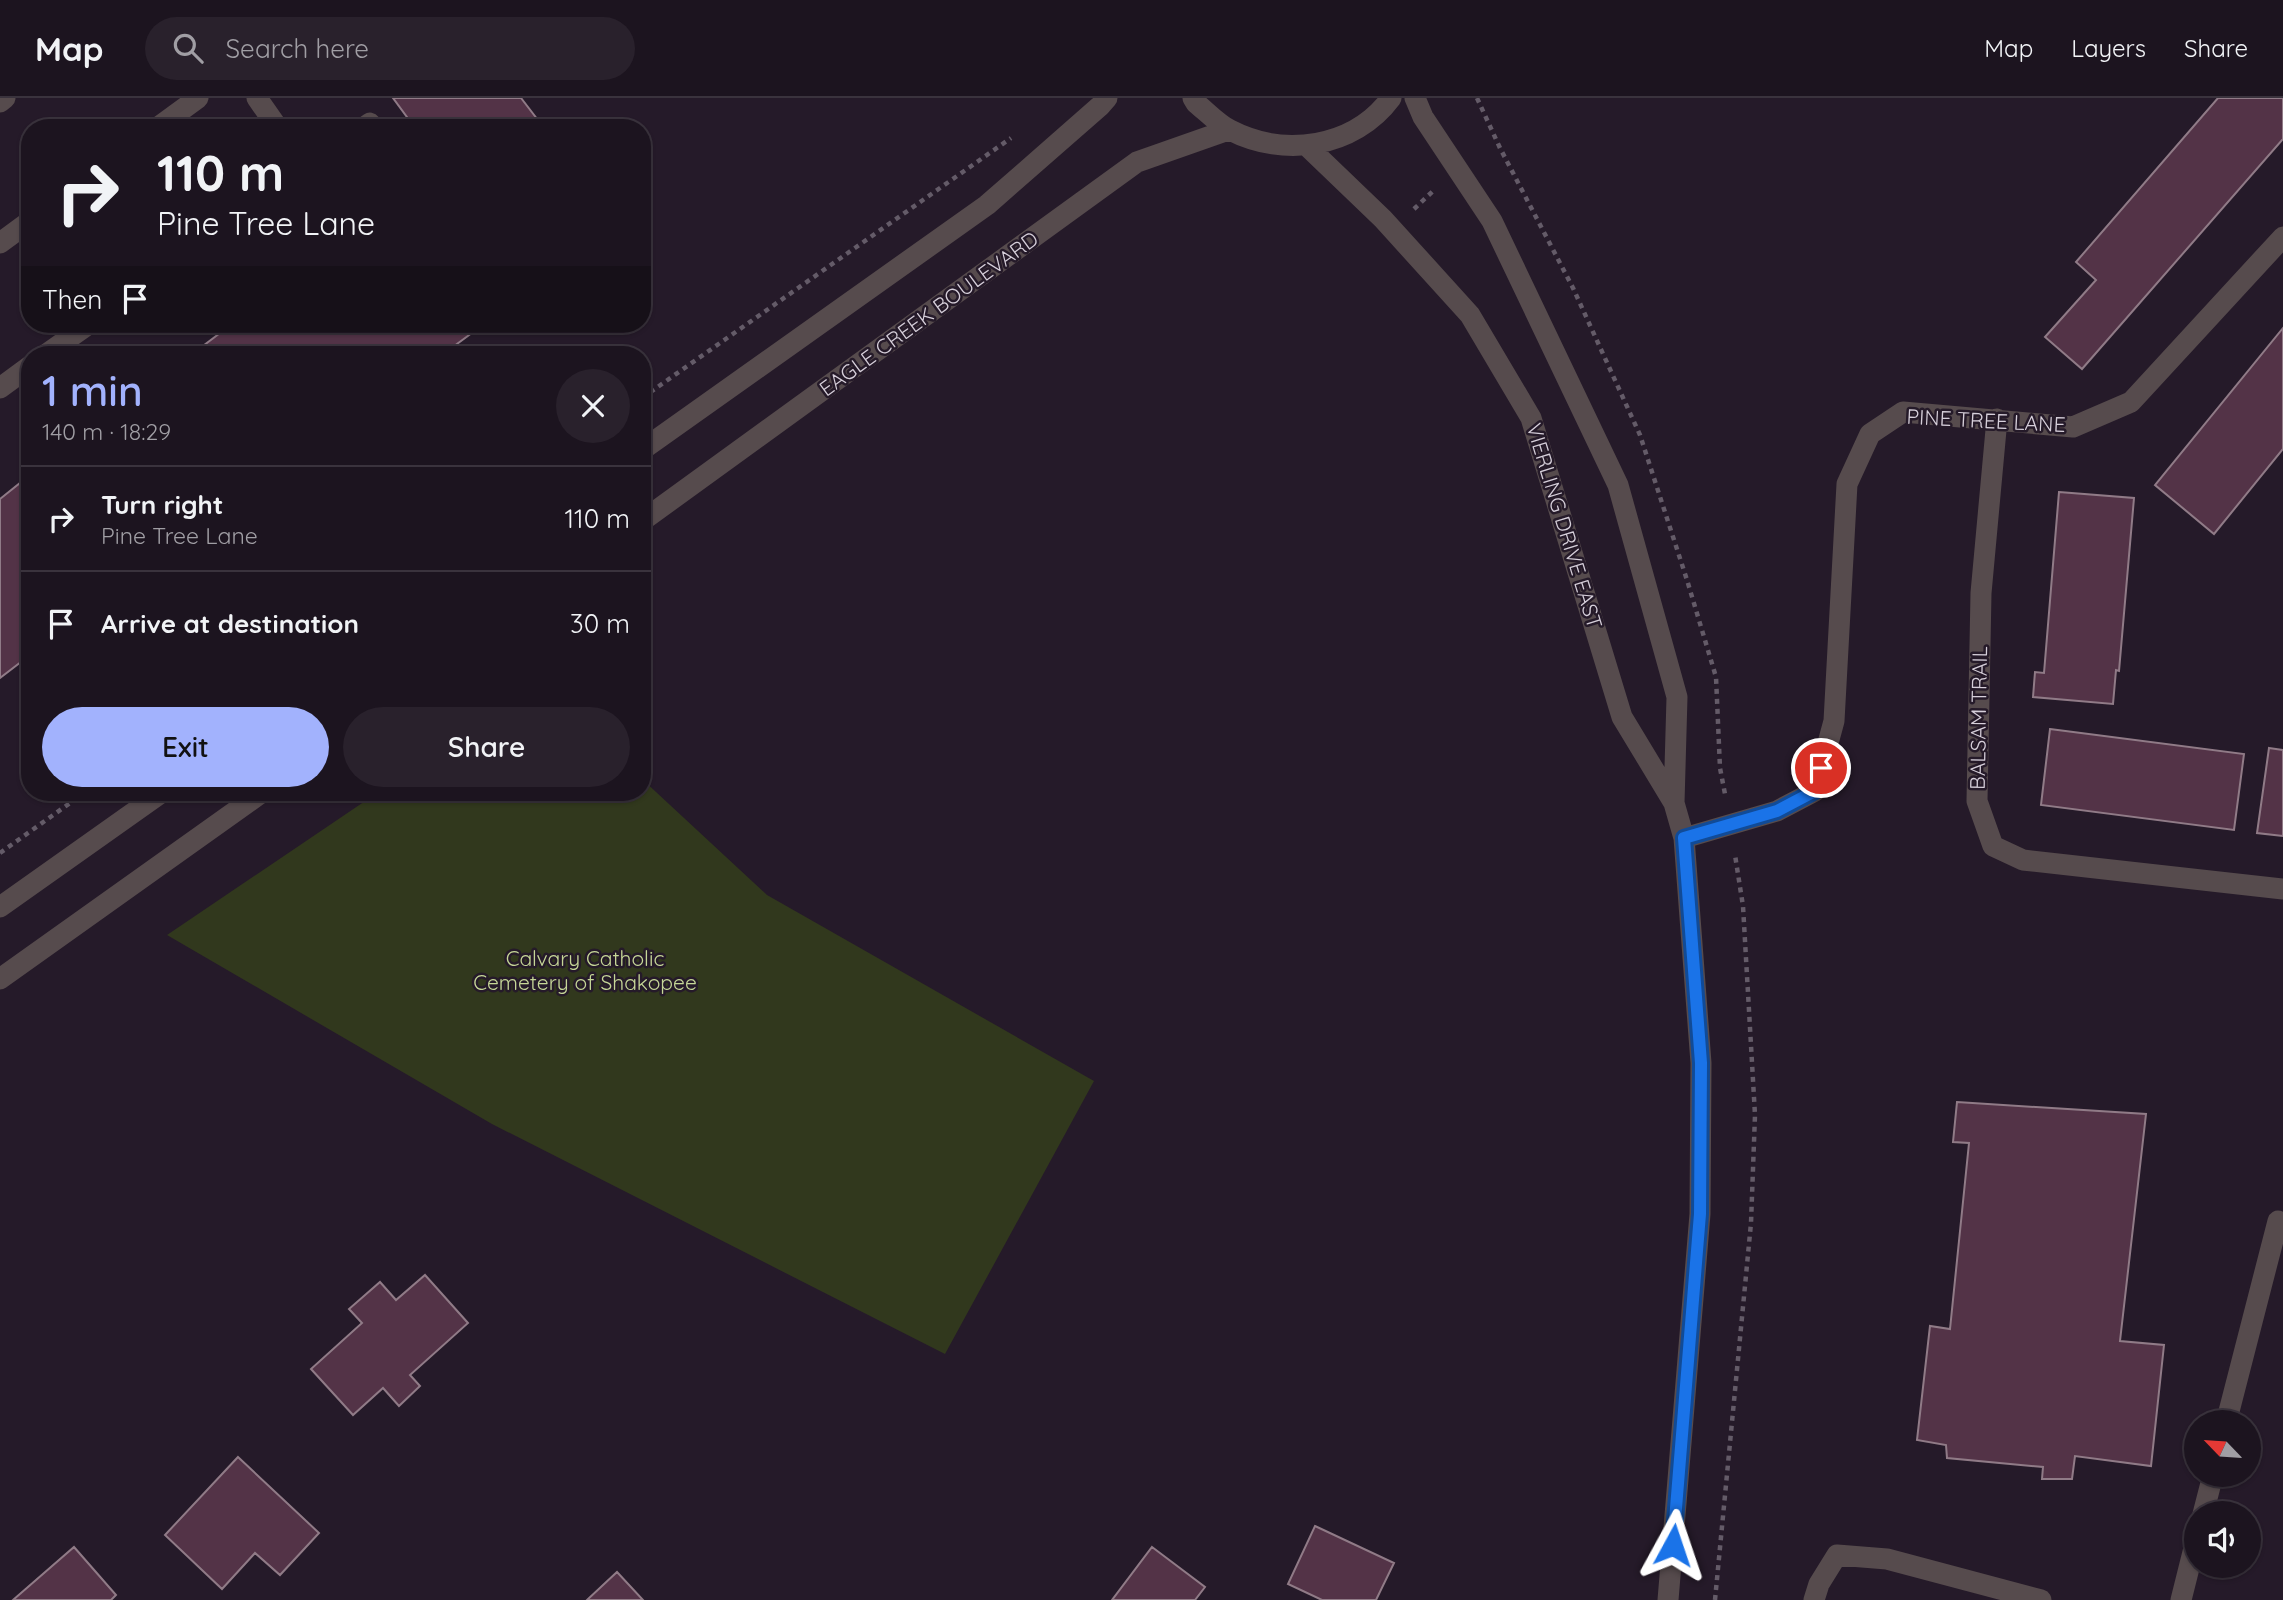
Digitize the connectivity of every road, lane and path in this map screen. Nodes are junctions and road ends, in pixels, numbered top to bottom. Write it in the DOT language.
graph roads {
  1 [pos="5,98"];
  2 [pos="198,98"];
  3 [pos="257,98"];
  4 [pos="1107,98"];
  5 [pos="1193,98"];
  6 [pos="1391,98"];
  7 [pos="1415,98"];
  8 [pos="0,102"];
  9 [pos="169,119"];
  10 [pos="272,119"];
  11 [pos="1228,130"];
  12 [pos="1015,135"];
  13 [pos="1307,146"];
  14 [pos="1434,189"];
  15 [pos="1409,215"];
  16 [pos="21,228"];
  17 [pos="2283,237"];
  18 [pos="0,243"];
  19 [pos="76,333"];
  20 [pos="58,346"];
  21 [pos="21,370"];
  22 [pos="3,379"];
  23 [pos="651,392"];
  24 [pos="1997,419"];
  25 [pos="651,444"];
  26 [pos="651,513"];
  27 [pos="74,801"];
  28 [pos="150,801"];
  29 [pos="250,801"];
  30 [pos="1674,803"];
  31 [pos="1684,838"];
  32 [pos="0,853"];
  33 [pos="2283,888"];
  34 [pos="0,907"];
  35 [pos="0,979"];
  36 [pos="2278,1221"];
  37 [pos="2229,1410"];
  38 [pos="2186,1578"];
  39 [pos="1668,1600"];
  40 [pos="1814,1600"];
  41 [pos="2041,1600"];
  42 [pos="2181,1600"];
  1 -- 8 [label="street"];
  2 -- 9 [label="street"];
  3 -- 10 [label="street"];
  4 -- 25 [label="street"];
  5 -- 11 [label="street"];
  6 -- 13 [label="street"];
  7 -- 30 [label="street, VIERLING DRIVE EAST"];
  11 -- 13 [label="street"];
  11 -- 26 [label="street, EAGLE CREEK BOULEVARD"];
  12 -- 23 [label="path"];
  13 -- 30 [label="street, VIERLING DRIVE EAST"];
  14 -- 15 [label="path"];
  16 -- 18 [label="street"];
  17 -- 24 [label="street, PINE TREE LANE"];
  19 -- 20 [label="street"];
  21 -- 22 [label="street"];
  24 -- 31 [label="street, PINE TREE LANE"];
  24 -- 33 [label="street, BALSAM TRAIL"];
  27 -- 32 [label="path"];
  28 -- 34 [label="street"];
  29 -- 35 [label="street"];
  30 -- 31 [label="street, VIERLING DRIVE EAST"];
  31 -- 39 [label="street, VIERLING DRIVE EAST"];
  36 -- 37 [label="street"];
  38 -- 42 [label="street"];
  40 -- 41 [label="street"];
}
